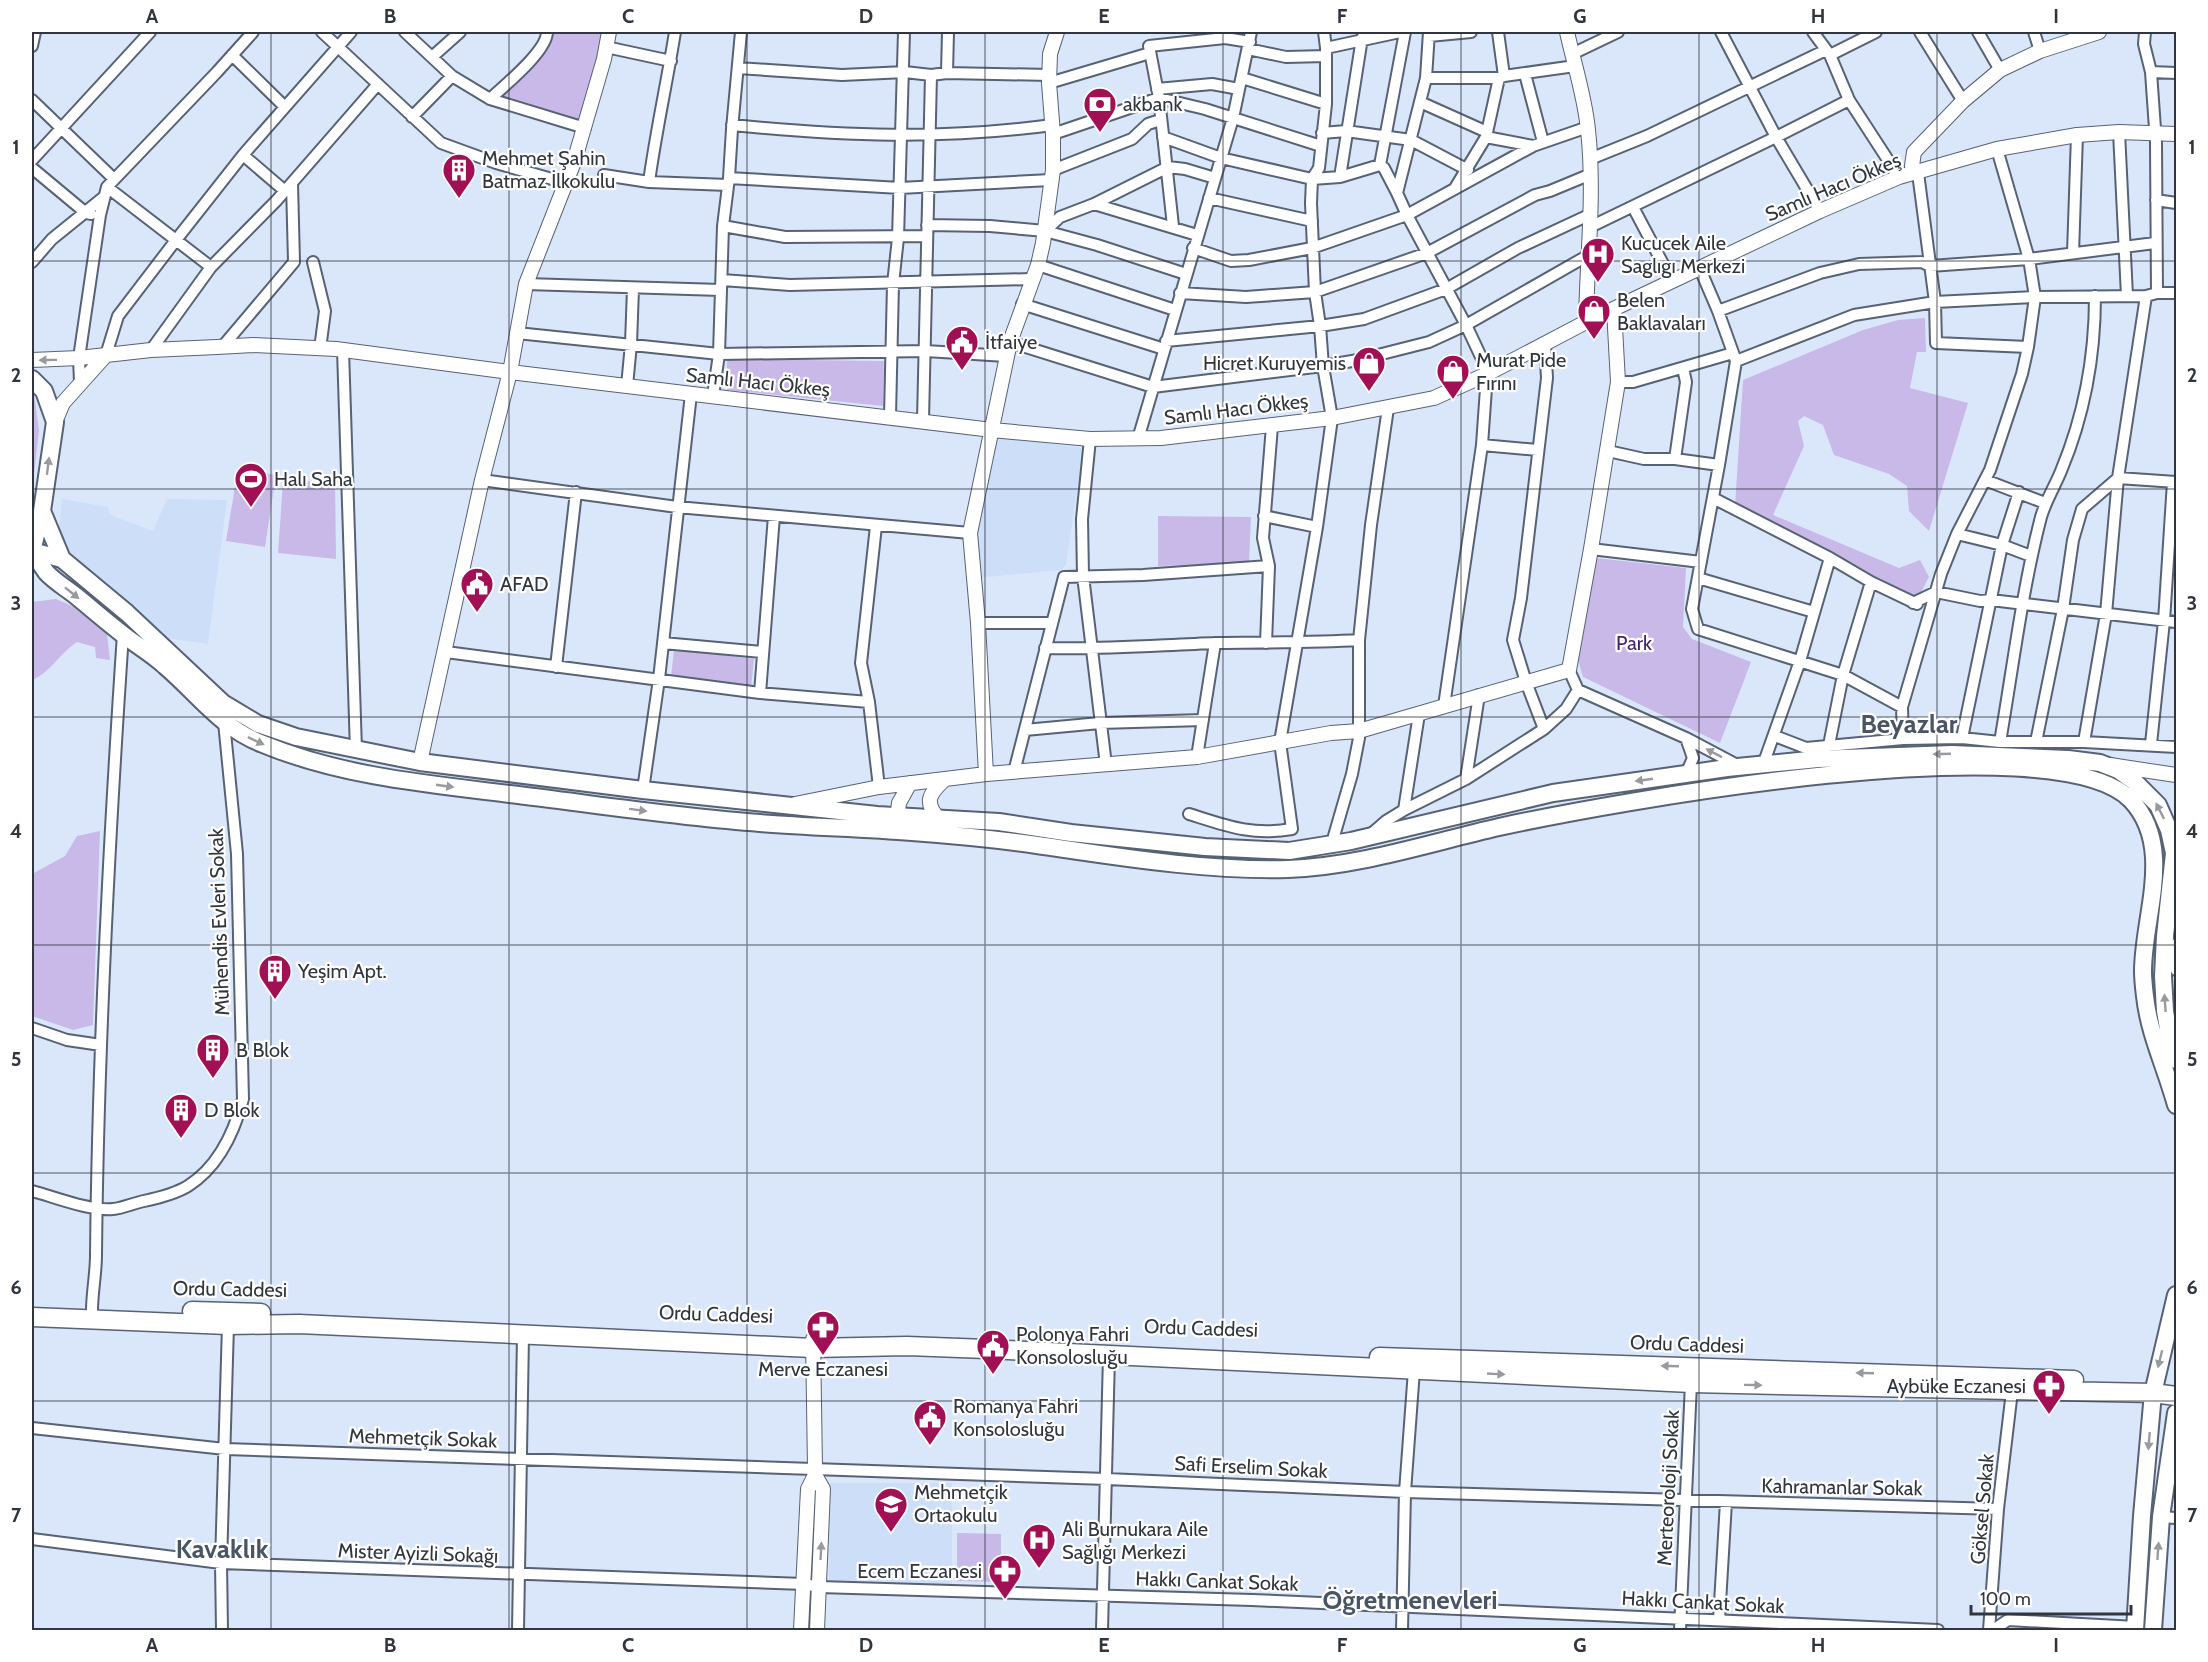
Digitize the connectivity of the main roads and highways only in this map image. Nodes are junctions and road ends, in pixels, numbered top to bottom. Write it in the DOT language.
graph roads {
  1 [pos="32,379"];
  2 [pos="37,516"];
  3 [pos="32,552"];
  4 [pos="62,559"];
  5 [pos="896,824"];
  6 [pos="2175,850"];
  7 [pos="2176,1060"];
  8 [pos="2176,1105"];
  9 [pos="2176,1295"];
  10 [pos="32,1307"];
  11 [pos="92,1314"];
  12 [pos="32,1317"];
  13 [pos="813,1344"];
  14 [pos="2176,1384"];
  15 [pos="2153,1388"];
  16 [pos="2176,1396"];
  17 [pos="2176,1413"];
  18 [pos="2169,1517"];
  19 [pos="2136,1629"];
  20 [pos="2153,1630"];
  2 -- 1 [label="main road, one-way"];
  2 -- 3 [label="main road"];
  2 -- 4 [label="main road"];
  3 -- 4 [label="main road"];
  3 -- 5 [label="main road, one-way"];
  4 -- 5 [label="main road"];
  6 -- 5 [label="main road, one-way"];
  5 -- 8 [label="main road"];
  7 -- 6 [label="main road, one-way"];
  9 -- 15 [label="main road, one-way"];
  10 -- 11 [label="main road, Ordu Caddesi"];
  11 -- 12 [label="main road, Ordu Caddesi"];
  11 -- 13 [label="main road, Ordu Caddesi"];
  11 -- 13 [label="main road, Ordu Caddesi"];
  15 -- 13 [label="main road, Ordu Caddesi, one-way"];
  13 -- 15 [label="main road, Ordu Caddesi, one-way"];
  14 -- 15 [label="main road"];
  15 -- 16 [label="main road"];
  15 -- 19 [label="main road, one-way"];
  17 -- 18 [label="main road"];
  20 -- 18 [label="main road, one-way"];
}
